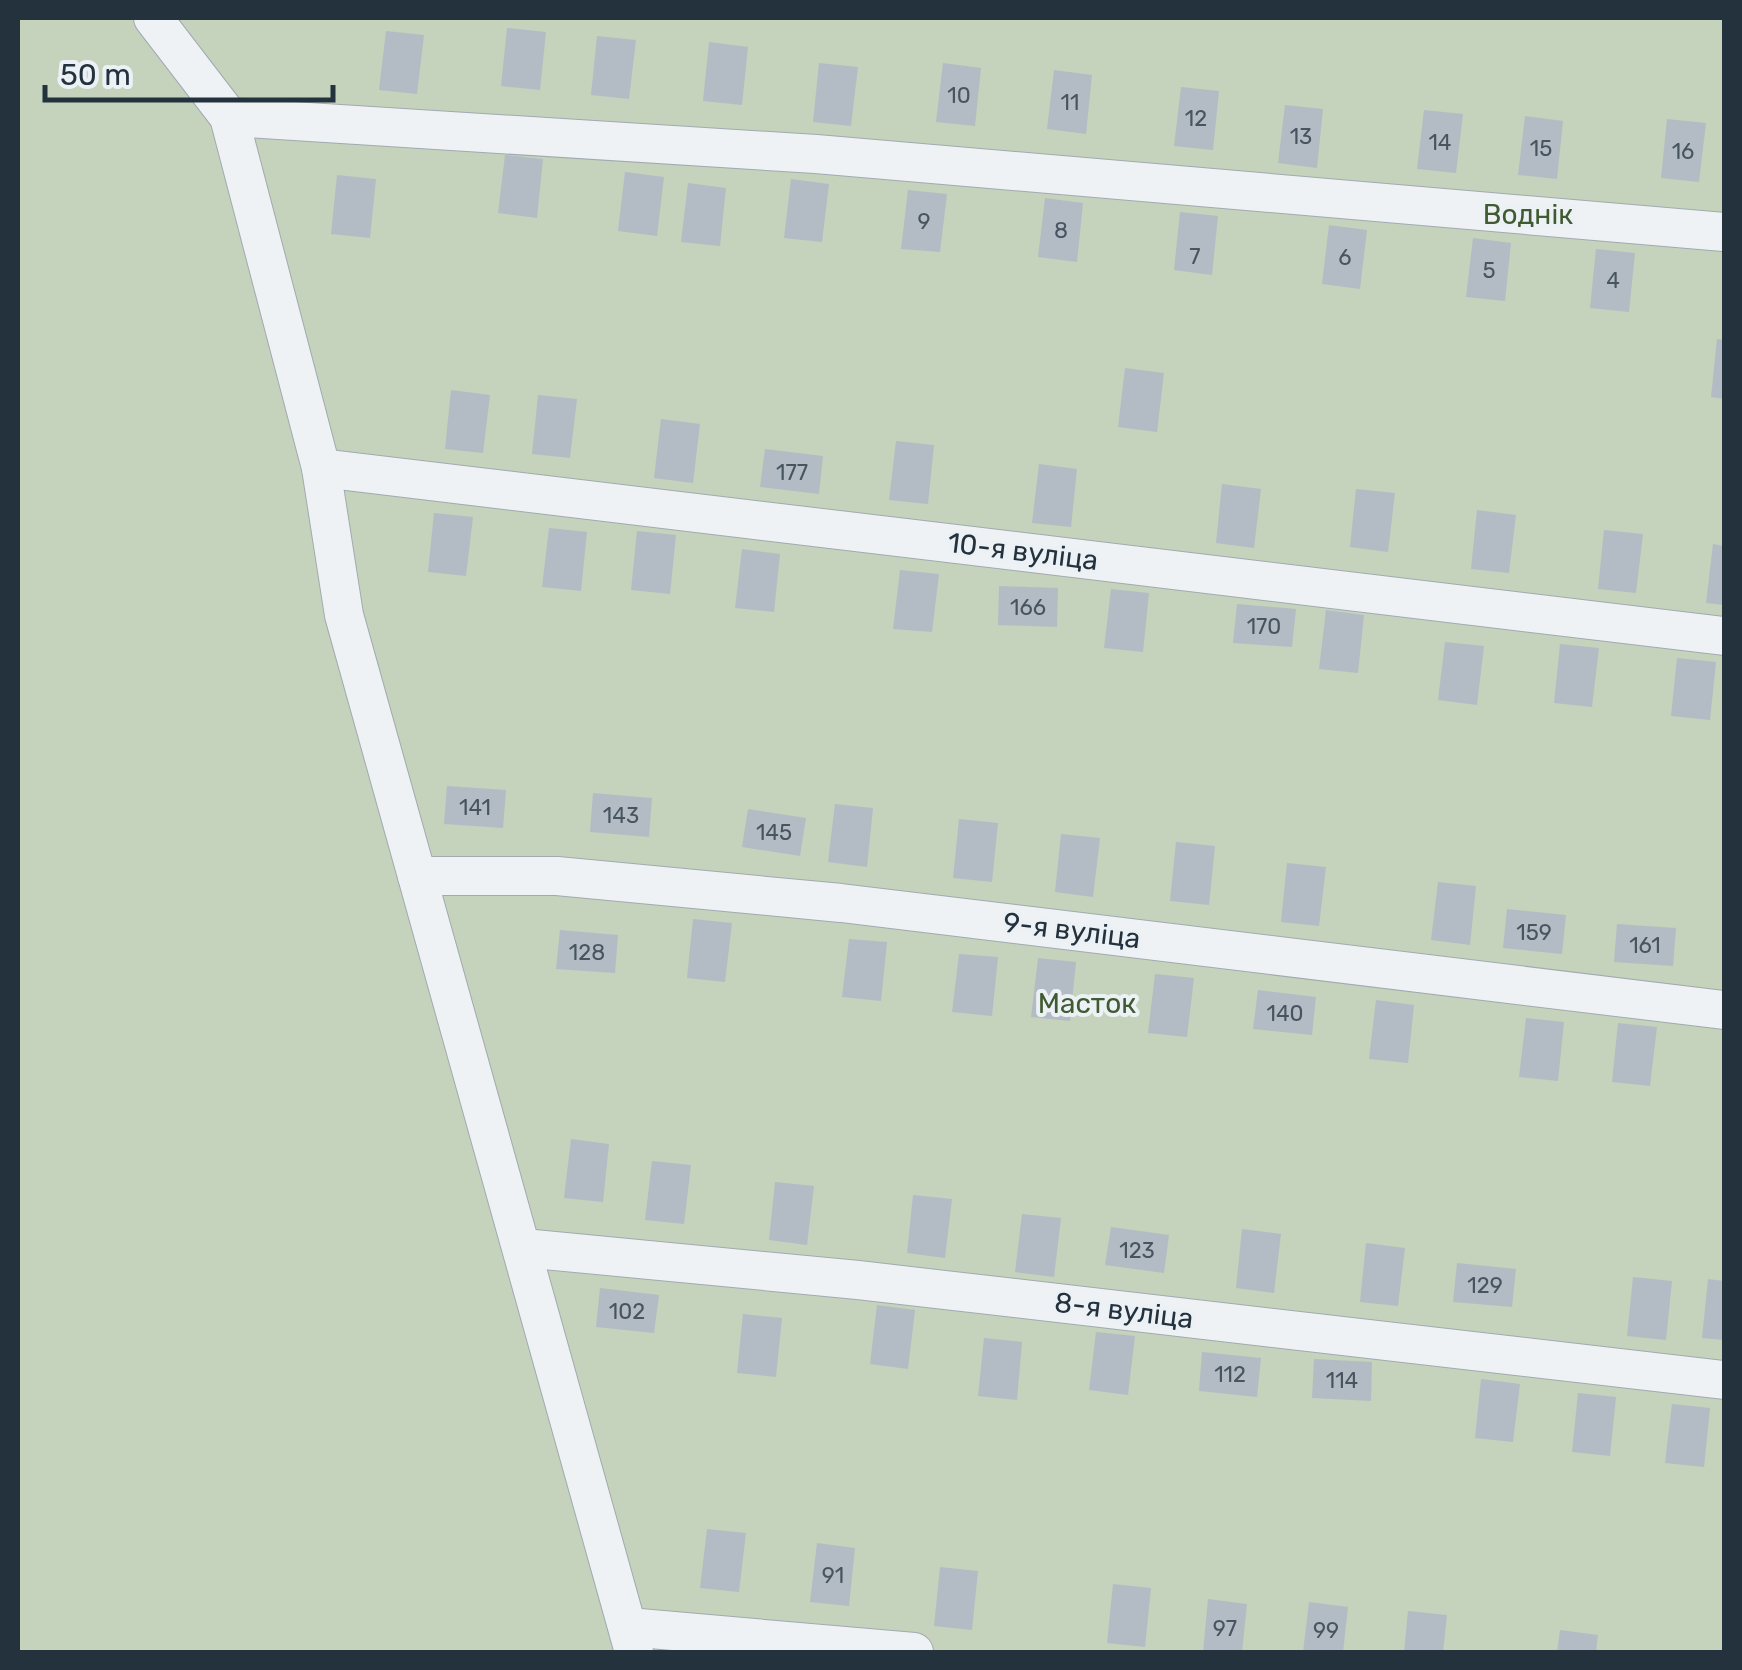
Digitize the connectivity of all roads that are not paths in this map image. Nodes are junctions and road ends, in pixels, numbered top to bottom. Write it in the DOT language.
graph roads {
  1 [pos="154,18"];
  2 [pos="229,117"];
  3 [pos="1724,232"];
  4 [pos="321,468"];
  5 [pos="1724,636"];
  6 [pos="417,876"];
  7 [pos="1724,1010"];
  8 [pos="523,1248"];
  9 [pos="1724,1380"];
  10 [pos="631,1640"];
  11 [pos="914,1652"];
  1 -- 2 [label="street"];
  2 -- 3 [label="street"];
  2 -- 4 [label="street"];
  4 -- 5 [label="street, 10-я вуліца"];
  4 -- 6 [label="street"];
  6 -- 7 [label="street, 9-я вуліца"];
  6 -- 8 [label="street"];
  8 -- 9 [label="street, 8-я вуліца"];
  8 -- 10 [label="street"];
  10 -- 11 [label="street"];
}
